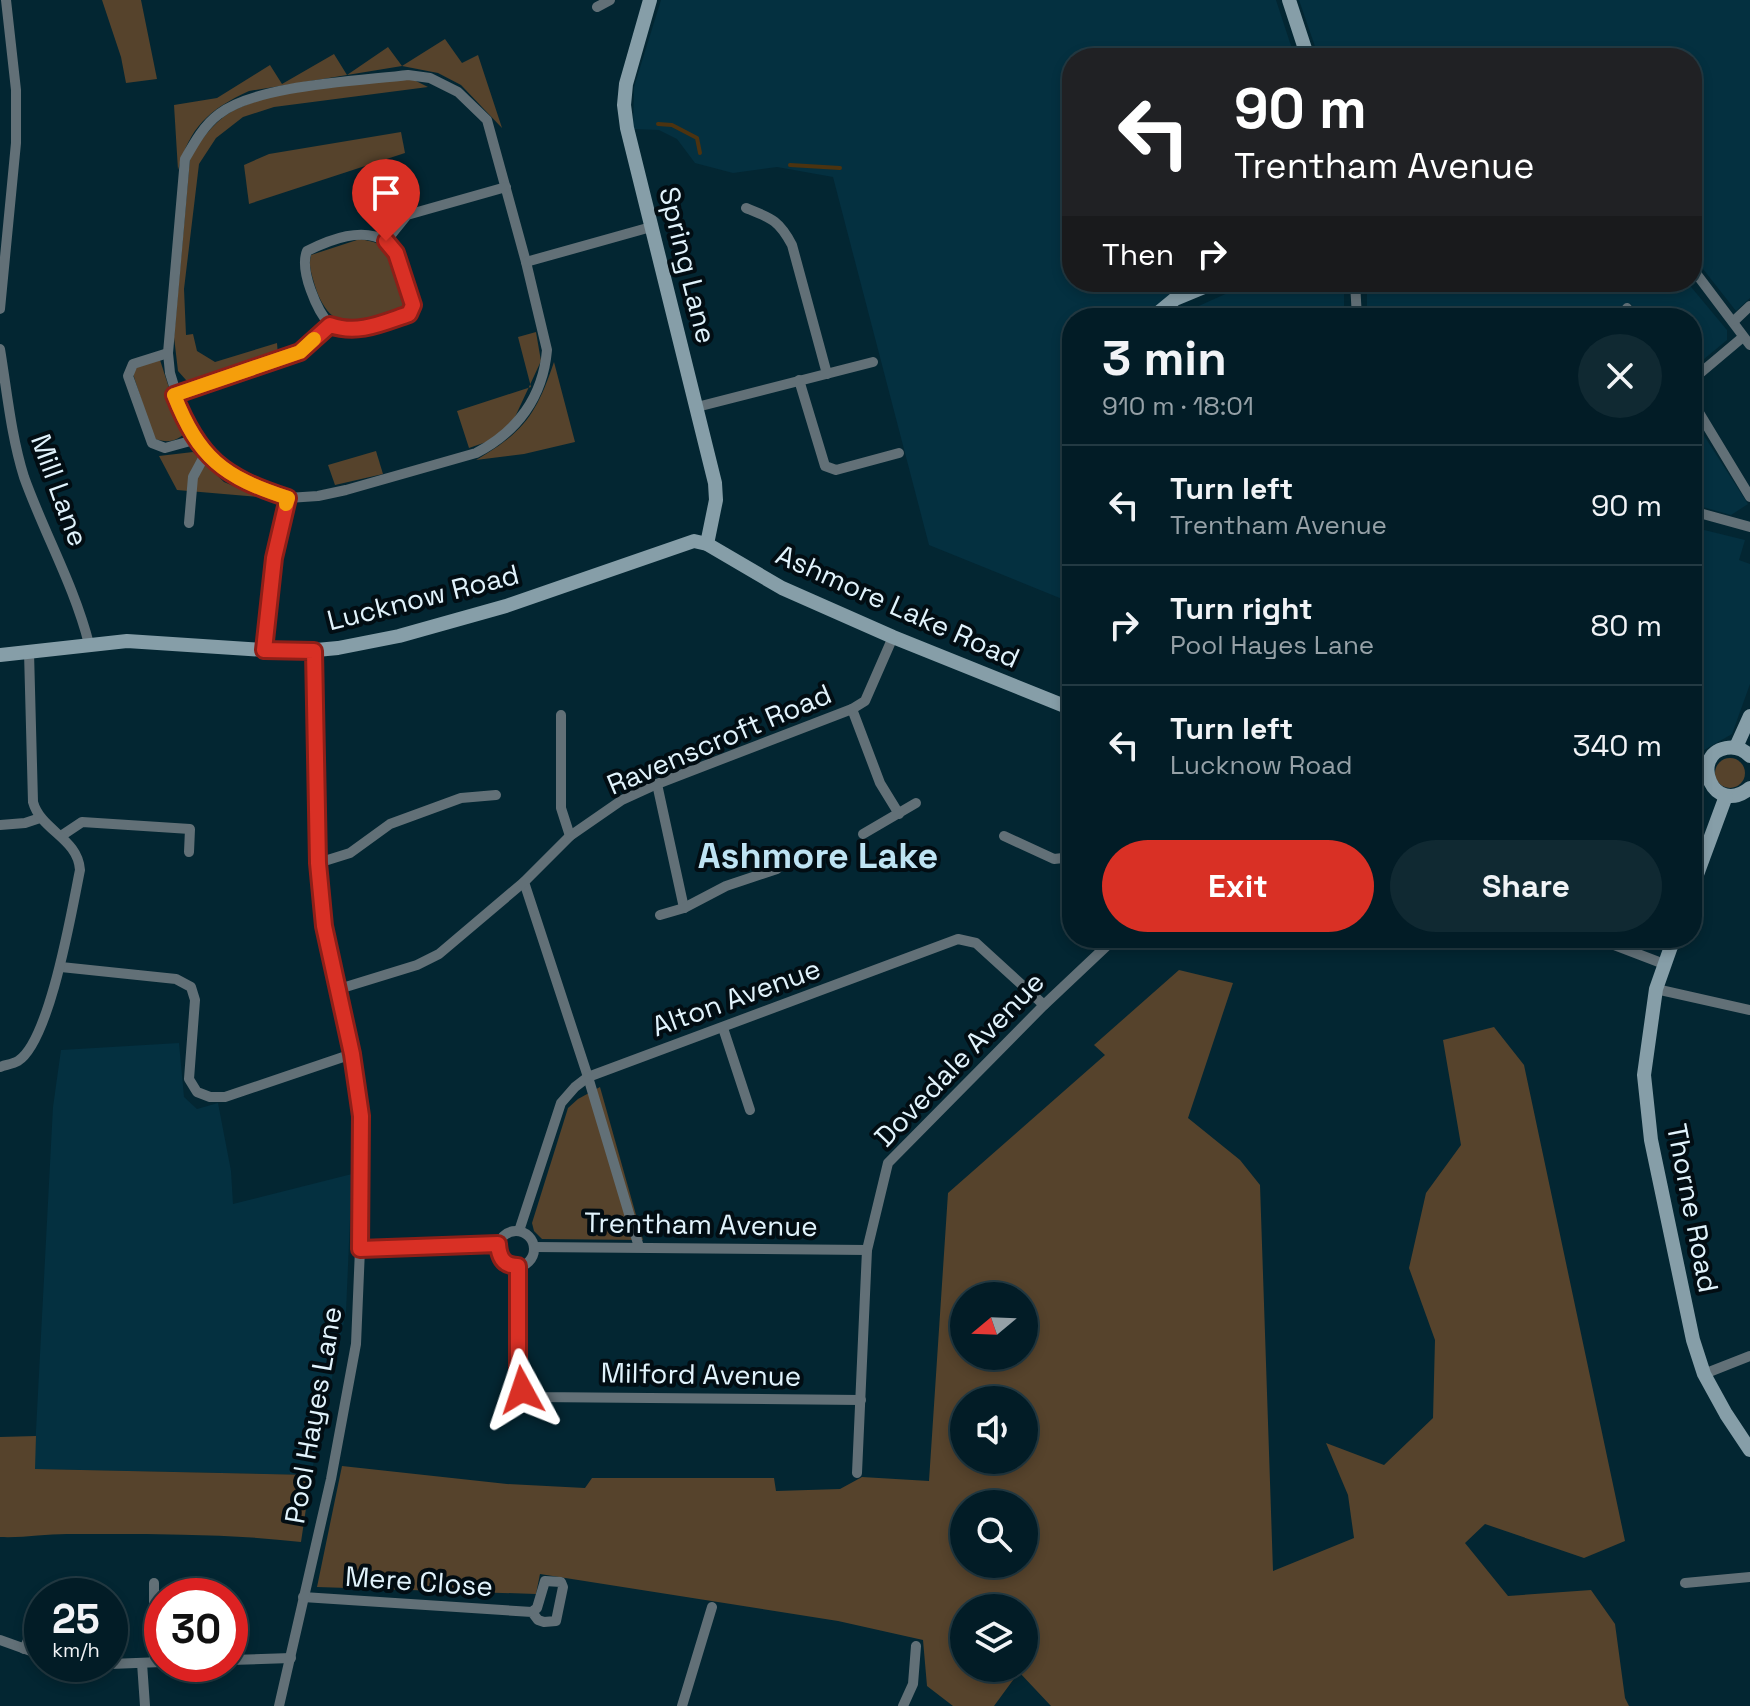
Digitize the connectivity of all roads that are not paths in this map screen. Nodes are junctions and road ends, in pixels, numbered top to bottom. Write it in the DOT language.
graph roads {
  1 [pos="6,0"];
  2 [pos="610,0"];
  3 [pos="650,0"];
  4 [pos="1289,0"];
  5 [pos="597,7"];
  6 [pos="1305,48"];
  7 [pos="506,187"];
  8 [pos="746,208"];
  9 [pos="651,227"];
  10 [pos="386,241"];
  11 [pos="526,262"];
  12 [pos="1702,281"];
  13 [pos="1192,292"];
  14 [pos="1750,306"];
  15 [pos="1164,308"];
  16 [pos="0,309"];
  17 [pos="1734,321"];
  18 [pos="330,325"];
  19 [pos="1747,341"];
  20 [pos="0,349"];
  21 [pos="168,353"];
  22 [pos="873,362"];
  23 [pos="1702,373"];
  24 [pos="827,374"];
  25 [pos="799,380"];
  26 [pos="174,395"];
  27 [pos="697,407"];
  28 [pos="1702,418"];
  29 [pos="194,440"];
  30 [pos="206,453"];
  31 [pos="899,453"];
  32 [pos="1750,497"];
  33 [pos="288,498"];
  34 [pos="1702,514"];
  35 [pos="189,523"];
  36 [pos="1750,527"];
  37 [pos="707,544"];
  38 [pos="893,637"];
  39 [pos="89,644"];
  40 [pos="264,650"];
  41 [pos="314,651"];
  42 [pos="29,652"];
  43 [pos="0,655"];
  44 [pos="1062,705"];
  45 [pos="852,709"];
  46 [pos="561,715"];
  47 [pos="1750,716"];
  48 [pos="1736,747"];
  49 [pos="1750,756"];
  50 [pos="1702,767"];
  51 [pos="1702,771"];
  52 [pos="657,784"];
  53 [pos="1750,788"];
  54 [pos="496,795"];
  55 [pos="1726,796"];
  56 [pos="916,803"];
  57 [pos="899,814"];
  58 [pos="40,818"];
  59 [pos="0,825"];
  60 [pos="863,834"];
  61 [pos="61,836"];
  62 [pos="570,836"];
  63 [pos="1004,836"];
  64 [pos="189,852"];
  65 [pos="1062,858"];
  66 [pos="1702,861"];
  67 [pos="318,863"];
  68 [pos="777,869"];
  69 [pos="524,882"];
  70 [pos="684,908"];
  71 [pos="660,915"];
  72 [pos="1104,948"];
  73 [pos="1622,948"];
  74 [pos="1670,948"];
  75 [pos="1664,964"];
  76 [pos="61,967"];
  77 [pos="339,989"];
  78 [pos="1656,989"];
  79 [pos="1044,1005"];
  80 [pos="1750,1010"];
  81 [pos="723,1028"];
  82 [pos="352,1054"];
  83 [pos="0,1067"];
  84 [pos="588,1077"];
  85 [pos="750,1110"];
  86 [pos="519,1231"];
  87 [pos="498,1244"];
  88 [pos="534,1247"];
  89 [pos="639,1247"];
  90 [pos="360,1249"];
  91 [pos="867,1250"];
  92 [pos="518,1266"];
  93 [pos="1750,1356"];
  94 [pos="1704,1374"];
  95 [pos="861,1400"];
  96 [pos="1750,1450"];
  97 [pos="857,1473"];
  98 [pos="1750,1577"];
  99 [pos="1685,1583"];
  100 [pos="303,1597"];
  101 [pos="712,1607"];
  102 [pos="532,1612"];
  103 [pos="0,1640"];
  104 [pos="916,1646"];
  105 [pos="24,1649"];
  106 [pos="291,1658"];
  107 [pos="248,1659"];
  108 [pos="149,1682"];
  109 [pos="145,1706"];
  110 [pos="279,1706"];
  111 [pos="682,1706"];
  112 [pos="903,1706"];
  1 -- 16 [label="street"];
  2 -- 5 [label="street"];
  3 -- 9 [label="street, Spring Lane"];
  4 -- 6 [label="street"];
  7 -- 10 [label="street"];
  7 -- 11 [label="street"];
  7 -- 21 [label="street"];
  8 -- 24 [label="street"];
  9 -- 11 [label="street"];
  9 -- 27 [label="street, Spring Lane"];
  10 -- 18 [label="street"];
  10 -- 18 [label="street"];
  11 -- 33 [label="street"];
  12 -- 17 [label="street"];
  13 -- 15 [label="street"];
  14 -- 17 [label="street"];
  17 -- 19 [label="street"];
  18 -- 26 [label="street"];
  19 -- 23 [label="street"];
  20 -- 39 [label="street, Mill Lane"];
  21 -- 26 [label="street"];
  21 -- 29 [label="street"];
  22 -- 24 [label="street"];
  24 -- 25 [label="street"];
  25 -- 27 [label="street"];
  25 -- 31 [label="street"];
  26 -- 29 [label="street"];
  27 -- 37 [label="street, Spring Lane"];
  28 -- 32 [label="street"];
  29 -- 30 [label="street"];
  30 -- 33 [label="street"];
  30 -- 35 [label="street"];
  33 -- 40 [label="street"];
  34 -- 36 [label="street"];
  37 -- 38 [label="street, Ashmore Lake Road"];
  37 -- 41 [label="street, Lucknow Road"];
  38 -- 44 [label="street, Ashmore Lake Road"];
  38 -- 45 [label="street, Ravenscroft Road"];
  39 -- 40 [label="street, Lucknow Road"];
  39 -- 42 [label="street, Lucknow Road"];
  40 -- 41 [label="street, Lucknow Road"];
  41 -- 67 [label="street, Pool Hayes Lane"];
  42 -- 43 [label="street, Lucknow Road"];
  42 -- 58 [label="street"];
  45 -- 52 [label="street, Ravenscroft Road"];
  45 -- 57 [label="street"];
  46 -- 62 [label="street"];
  47 -- 48 [label="street"];
  48 -- 49 [label="street"];
  48 -- 50 [label="street"];
  51 -- 55 [label="street"];
  52 -- 62 [label="street, Ravenscroft Road"];
  52 -- 70 [label="street"];
  53 -- 55 [label="street"];
  54 -- 67 [label="street"];
  55 -- 66 [label="street"];
  56 -- 57 [label="street"];
  57 -- 60 [label="street"];
  58 -- 59 [label="street"];
  58 -- 61 [label="street"];
  61 -- 64 [label="street"];
  61 -- 76 [label="street"];
  62 -- 69 [label="street, Ravenscroft Road"];
  63 -- 65 [label="street"];
  67 -- 77 [label="street, Pool Hayes Lane"];
  68 -- 70 [label="street"];
  69 -- 77 [label="street, Ravenscroft Road"];
  69 -- 84 [label="street"];
  70 -- 71 [label="street"];
  72 -- 79 [label="street, Dovedale Avenue"];
  73 -- 75 [label="street"];
  74 -- 75 [label="street, Thorne Road"];
  75 -- 78 [label="street, Thorne Road"];
  76 -- 82 [label="street"];
  76 -- 83 [label="street"];
  77 -- 82 [label="street, Pool Hayes Lane"];
  78 -- 80 [label="street"];
  78 -- 94 [label="street, Thorne Road"];
  79 -- 81 [label="street, Alton Avenue"];
  79 -- 91 [label="street, Dovedale Avenue"];
  81 -- 84 [label="street, Alton Avenue"];
  81 -- 85 [label="street"];
  82 -- 90 [label="street, Pool Hayes Lane"];
  84 -- 86 [label="street, Alton Avenue"];
  84 -- 89 [label="street"];
  86 -- 87 [label="street"];
  86 -- 88 [label="street"];
  87 -- 90 [label="street"];
  87 -- 92 [label="street"];
  88 -- 89 [label="street, Trentham Avenue"];
  88 -- 92 [label="street"];
  89 -- 91 [label="street, Trentham Avenue"];
  90 -- 100 [label="street, Pool Hayes Lane"];
  91 -- 95 [label="street, Dovedale Avenue"];
  92 -- 95 [label="street, Milford Avenue"];
  93 -- 94 [label="street"];
  94 -- 96 [label="street, Thorne Road"];
  95 -- 97 [label="street, Dovedale Avenue"];
  98 -- 99 [label="street"];
  100 -- 102 [label="street, Mere Close"];
  100 -- 106 [label="street, Pool Hayes Lane"];
  101 -- 111 [label="street"];
  103 -- 105 [label="street"];
  104 -- 112 [label="street"];
  106 -- 107 [label="street"];
  106 -- 110 [label="street, Pool Hayes Lane"];
  108 -- 109 [label="street"];
}
